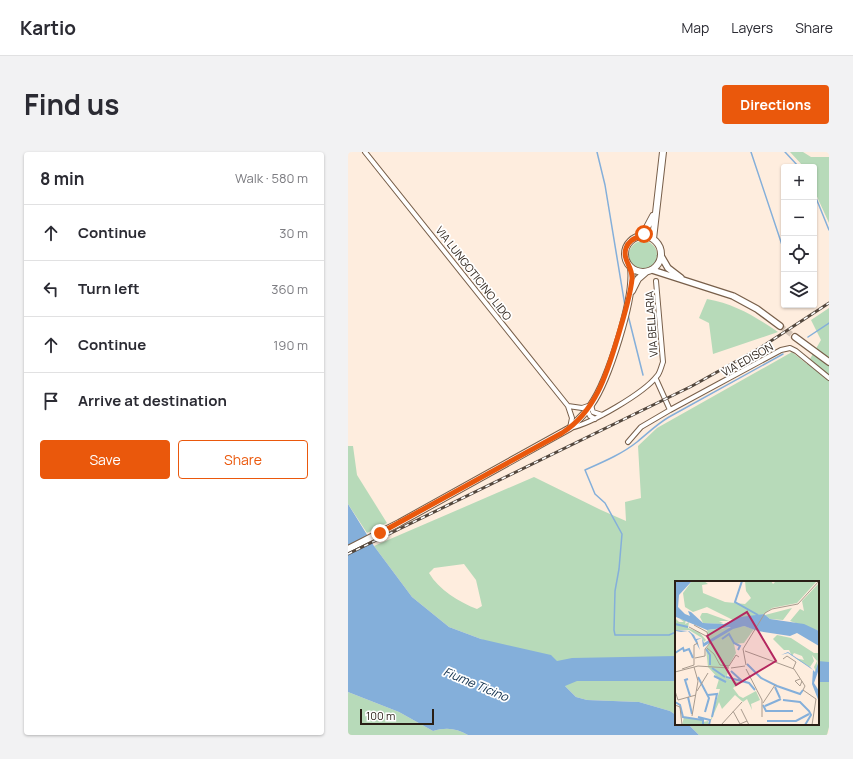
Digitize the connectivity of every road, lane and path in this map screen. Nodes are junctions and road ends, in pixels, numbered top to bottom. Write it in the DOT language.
graph roads {
  1 [pos="365,152"];
  2 [pos="664,152"];
  3 [pos="658,197"];
  4 [pos="640,236"];
  5 [pos="653,239"];
  6 [pos="661,256"];
  7 [pos="631,268"];
  8 [pos="649,271"];
  9 [pos="656,282"];
  10 [pos="686,282"];
  11 [pos="630,296"];
  12 [pos="780,326"];
  13 [pos="795,338"];
  14 [pos="829,362"];
  15 [pos="656,378"];
  16 [pos="829,378"];
  17 [pos="568,406"];
  18 [pos="589,408"];
  19 [pos="670,410"];
  20 [pos="602,415"];
  21 [pos="595,419"];
  22 [pos="570,428"];
  23 [pos="628,442"];
  24 [pos="348,549"];
  1 -- 17 [label="street, VIA LUNGOTICINO LIDO"];
  2 -- 3 [label="main road"];
  3 -- 4 [label="main road"];
  3 -- 5 [label="main road"];
  4 -- 5 [label="main road"];
  4 -- 7 [label="main road"];
  5 -- 6 [label="main road"];
  6 -- 8 [label="main road"];
  6 -- 10 [label="main road"];
  7 -- 8 [label="main road"];
  7 -- 11 [label="main road"];
  8 -- 10 [label="main road"];
  8 -- 11 [label="main road"];
  9 -- 15 [label="street, VIA BELLARIA"];
  10 -- 12 [label="main road"];
  11 -- 18 [label="main road"];
  13 -- 14 [label="main road"];
  15 -- 19 [label="street"];
  15 -- 20 [label="street"];
  16 -- 19 [label="street, VIA EDISON"];
  17 -- 18 [label="street"];
  17 -- 22 [label="street"];
  18 -- 20 [label="street"];
  18 -- 21 [label="street"];
  18 -- 22 [label="main road"];
  19 -- 23 [label="street, VIA EDISON"];
  20 -- 21 [label="street"];
  21 -- 22 [label="street"];
  22 -- 24 [label="main road"];
}
